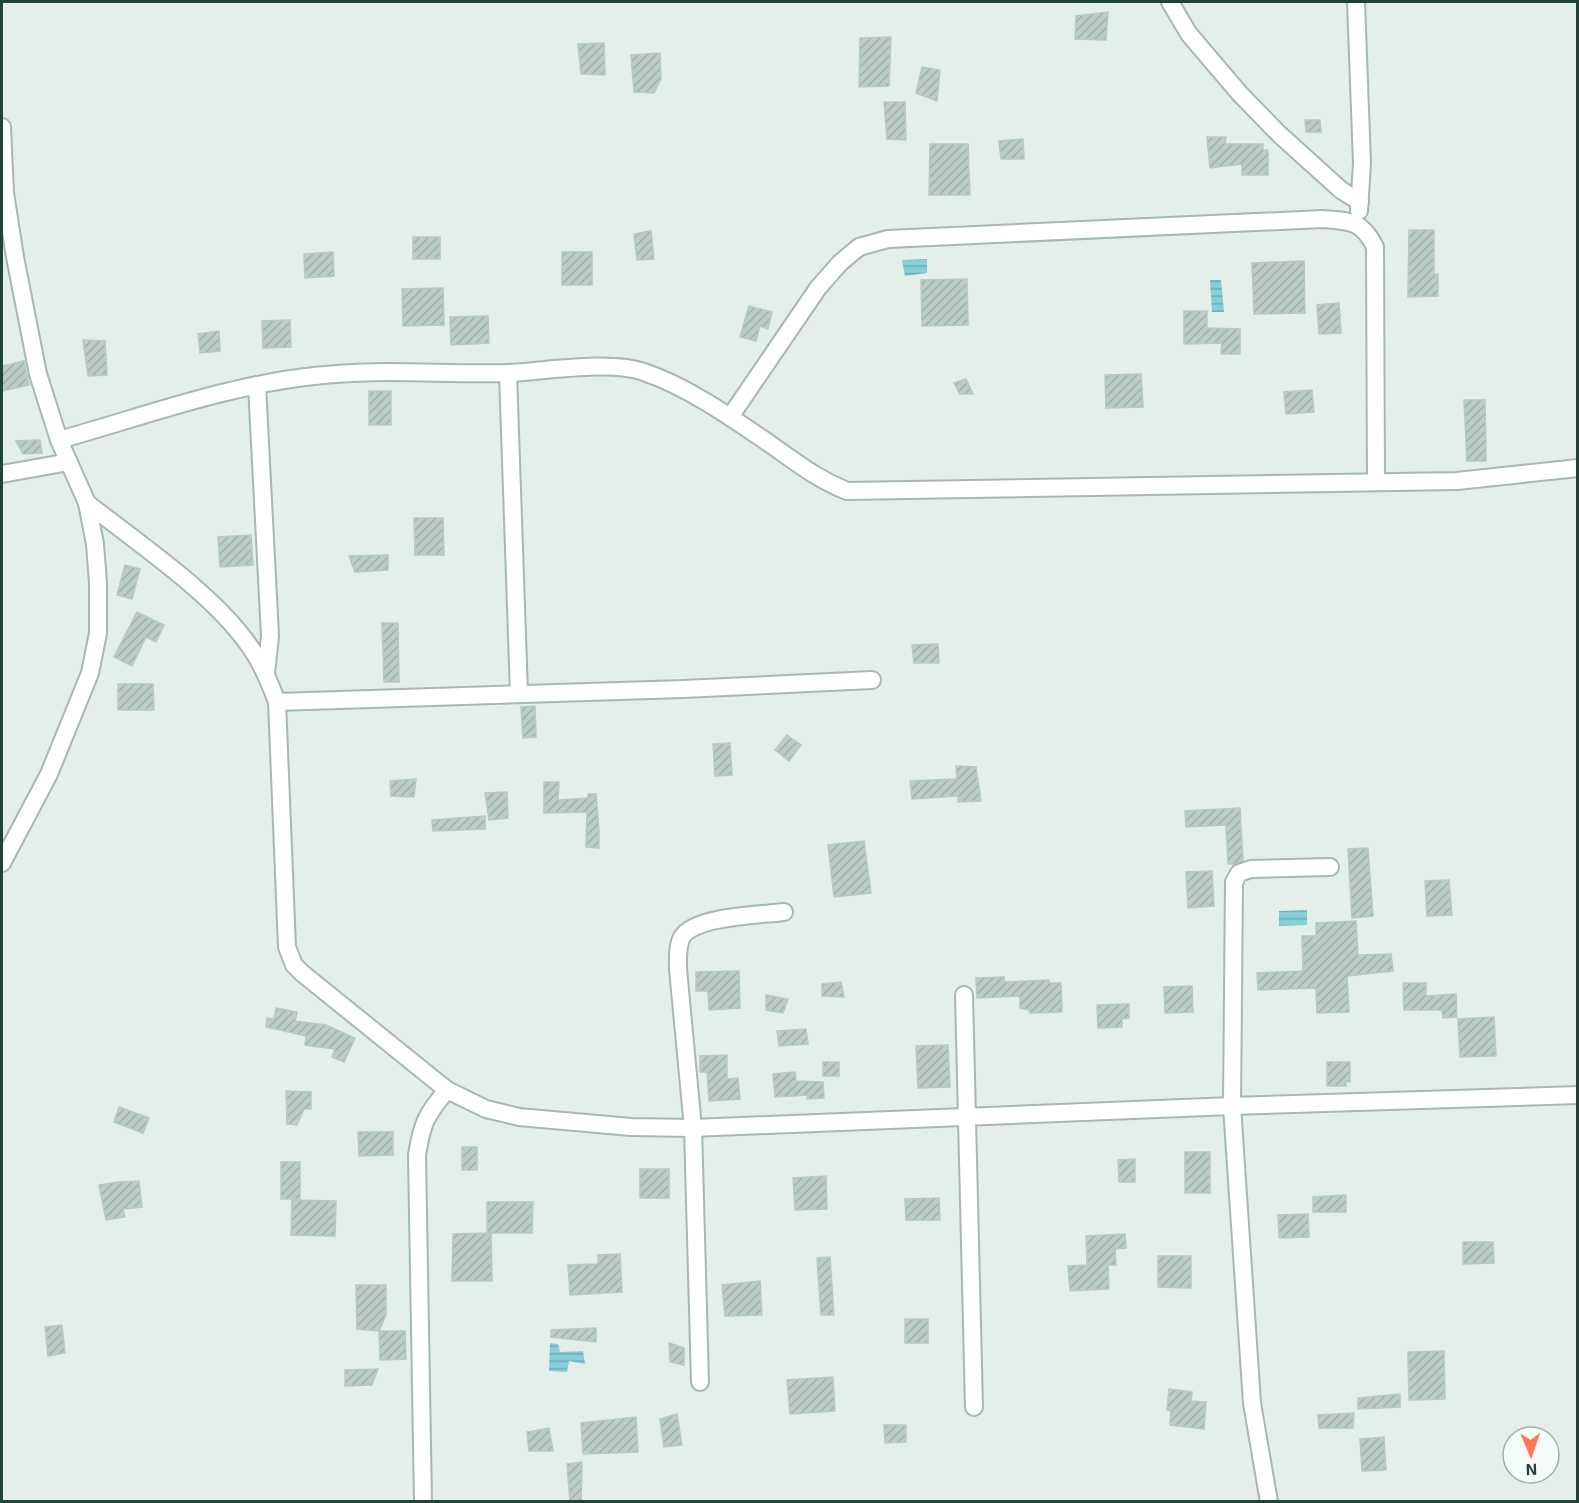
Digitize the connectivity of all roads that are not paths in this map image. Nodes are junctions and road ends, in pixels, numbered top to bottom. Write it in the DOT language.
graph roads {
  1 [pos="1170,2"];
  2 [pos="1356,2"];
  3 [pos="2,127"];
  4 [pos="1360,202"];
  5 [pos="1357,224"];
  6 [pos="508,373"];
  7 [pos="257,385"];
  8 [pos="730,417"];
  9 [pos="59,440"];
  10 [pos="69,462"];
  11 [pos="1578,468"];
  12 [pos="2,474"];
  13 [pos="1376,481"];
  14 [pos="87,503"];
  15 [pos="266,673"];
  16 [pos="872,680"];
  17 [pos="519,694"];
  18 [pos="277,702"];
  19 [pos="2,863"];
  20 [pos="1330,867"];
  21 [pos="784,912"];
  22 [pos="964,995"];
  23 [pos="447,1090"];
  24 [pos="1578,1095"];
  25 [pos="1232,1106"];
  26 [pos="966,1116"];
  27 [pos="693,1128"];
  28 [pos="700,1382"];
  29 [pos="974,1407"];
  30 [pos="423,1502"];
  31 [pos="1269,1502"];
  1 -- 4 [label="street"];
  2 -- 4 [label="street"];
  3 -- 9 [label="street"];
  4 -- 5 [label="street"];
  5 -- 8 [label="street"];
  5 -- 13 [label="street"];
  6 -- 7 [label="street"];
  6 -- 8 [label="street"];
  6 -- 17 [label="street"];
  7 -- 9 [label="street"];
  7 -- 15 [label="street"];
  8 -- 13 [label="street"];
  9 -- 10 [label="street"];
  10 -- 12 [label="street"];
  10 -- 14 [label="street"];
  11 -- 13 [label="street"];
  14 -- 15 [label="street"];
  14 -- 19 [label="street"];
  15 -- 18 [label="street"];
  16 -- 17 [label="street"];
  17 -- 18 [label="street"];
  18 -- 23 [label="street"];
  20 -- 25 [label="street"];
  21 -- 27 [label="street"];
  22 -- 26 [label="street"];
  23 -- 27 [label="street"];
  23 -- 30 [label="street"];
  24 -- 25 [label="street"];
  25 -- 26 [label="street"];
  25 -- 31 [label="street"];
  26 -- 27 [label="street"];
  26 -- 29 [label="street"];
  27 -- 28 [label="street"];
}
